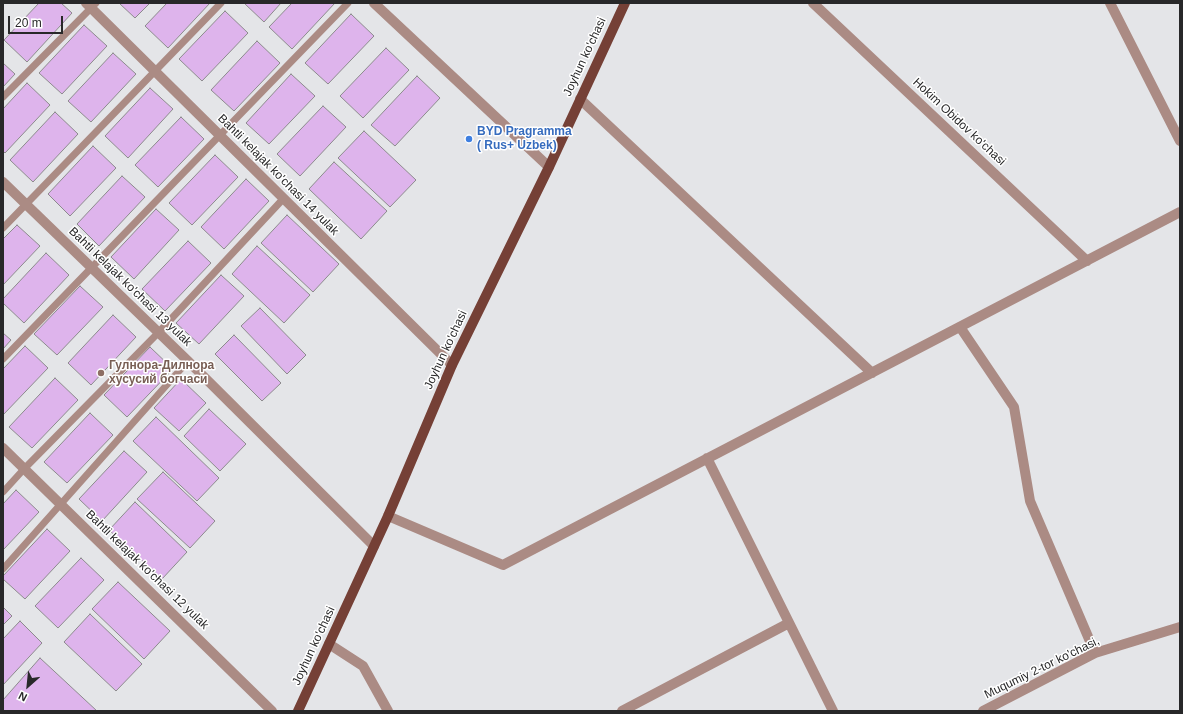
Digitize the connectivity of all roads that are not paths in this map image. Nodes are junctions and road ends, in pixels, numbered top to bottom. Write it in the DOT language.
graph roads {
  1 [pos="221,3"];
  2 [pos="348,3"];
  3 [pos="374,3"];
  4 [pos="624,3"];
  5 [pos="813,3"];
  6 [pos="1110,3"];
  7 [pos="91,4"];
  8 [pos="155,70"];
  9 [pos="3,97"];
  10 [pos="580,98"];
  11 [pos="220,136"];
  12 [pos="1180,141"];
  13 [pos="549,167"];
  14 [pos="3,182"];
  15 [pos="284,198"];
  16 [pos="26,204"];
  17 [pos="1180,212"];
  18 [pos="3,228"];
  19 [pos="1087,260"];
  20 [pos="90,267"];
  21 [pos="960,327"];
  22 [pos="158,333"];
  23 [pos="3,359"];
  24 [pos="188,361"];
  25 [pos="452,365"];
  26 [pos="872,373"];
  27 [pos="3,448"];
  28 [pos="708,458"];
  29 [pos="24,468"];
  30 [pos="3,492"];
  31 [pos="62,505"];
  32 [pos="388,516"];
  33 [pos="374,546"];
  34 [pos="3,569"];
  35 [pos="789,623"];
  36 [pos="1180,627"];
  37 [pos="329,644"];
  38 [pos="1095,654"];
  39 [pos="272,711"];
  40 [pos="298,711"];
  41 [pos="388,711"];
  42 [pos="622,711"];
  43 [pos="832,711"];
  44 [pos="984,711"];
  1 -- 8 [label="lane"];
  2 -- 11 [label="lane"];
  3 -- 13 [label="street"];
  4 -- 10 [label="main road, Joyhun ko'chasi"];
  5 -- 19 [label="street, Hokim Obidov ko'chasi"];
  6 -- 12 [label="street"];
  7 -- 8 [label="street, Bahtli kelajak ko'chasi 14 yulak"];
  7 -- 9 [label="lane"];
  8 -- 11 [label="street, Bahtli kelajak ko'chasi 14 yulak"];
  8 -- 16 [label="lane"];
  10 -- 13 [label="main road, Joyhun ko'chasi"];
  10 -- 26 [label="street"];
  11 -- 15 [label="street, Bahtli kelajak ko'chasi 14 yulak"];
  11 -- 20 [label="lane"];
  13 -- 25 [label="main road, Joyhun ko'chasi"];
  14 -- 16 [label="street, Bahtli kelajak ko'chasi 13 yulak"];
  15 -- 22 [label="lane"];
  15 -- 25 [label="street, Bahtli kelajak ko'chasi 14 yulak"];
  16 -- 18 [label="lane"];
  16 -- 20 [label="street, Bahtli kelajak ko'chasi 13 yulak"];
  17 -- 19 [label="street"];
  19 -- 21 [label="street"];
  20 -- 22 [label="street, Bahtli kelajak ko'chasi 13 yulak"];
  20 -- 23 [label="lane"];
  21 -- 26 [label="street"];
  21 -- 38 [label="street"];
  22 -- 24 [label="street, Bahtli kelajak ko'chasi 13 yulak"];
  22 -- 29 [label="lane"];
  24 -- 31 [label="lane"];
  24 -- 33 [label="street, Bahtli kelajak ko'chasi 13 yulak"];
  25 -- 32 [label="main road, Joyhun ko'chasi"];
  26 -- 28 [label="street"];
  27 -- 29 [label="street, Bahtli kelajak ko'chasi 12 yulak"];
  28 -- 32 [label="street"];
  28 -- 35 [label="street"];
  29 -- 30 [label="lane"];
  29 -- 31 [label="street, Bahtli kelajak ko'chasi 12 yulak"];
  31 -- 34 [label="lane"];
  31 -- 39 [label="street, Bahtli kelajak ko'chasi 12 yulak"];
  32 -- 33 [label="main road, Joyhun ko'chasi"];
  33 -- 37 [label="main road, Joyhun ko'chasi"];
  35 -- 42 [label="street"];
  35 -- 43 [label="street"];
  36 -- 38 [label="street, Muqumiy 2-tor ko'chasi,"];
  37 -- 40 [label="main road, Joyhun ko'chasi"];
  37 -- 41 [label="street"];
  38 -- 44 [label="street, Muqumiy 2-tor ko'chasi,"];
}
